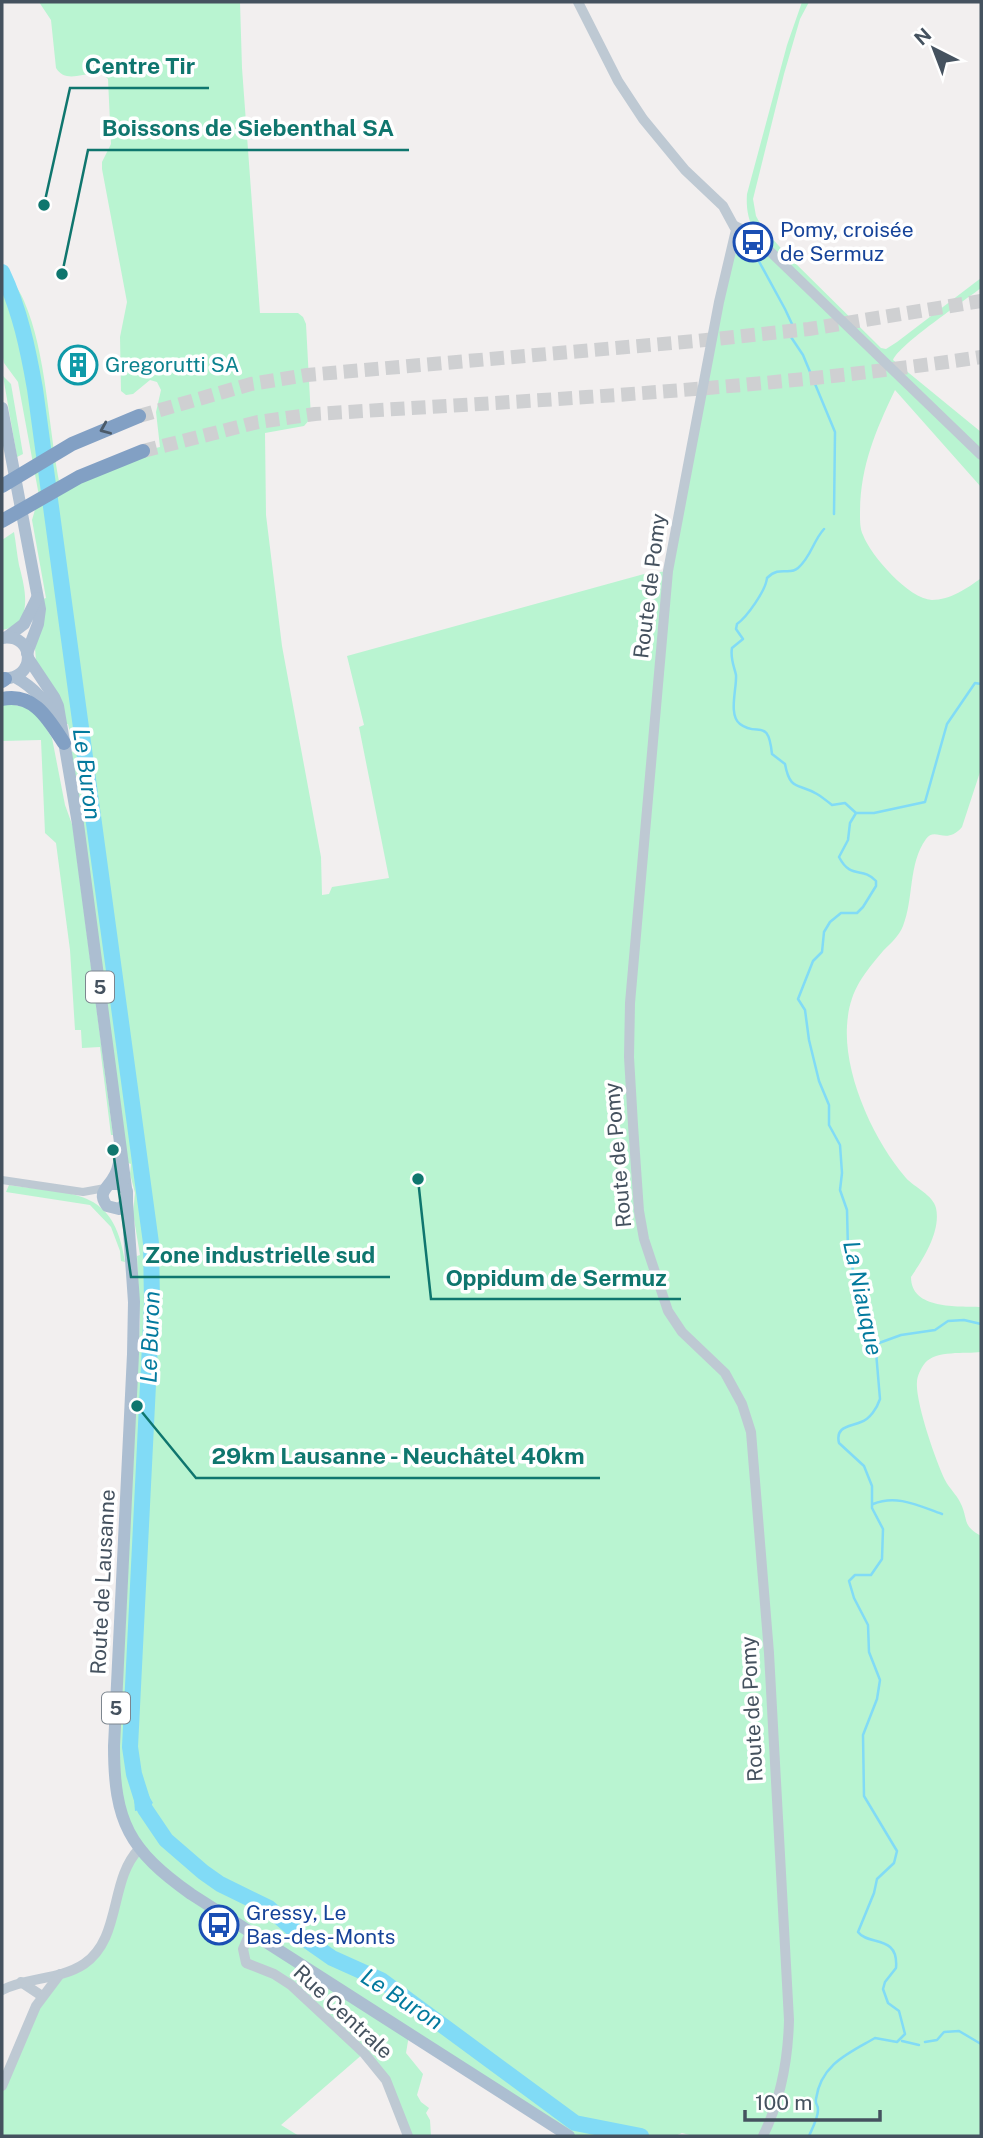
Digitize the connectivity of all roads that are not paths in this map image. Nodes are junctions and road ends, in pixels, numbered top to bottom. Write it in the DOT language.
graph roads {
  1 [pos="578,2"];
  2 [pos="735,226"];
  3 [pos="2,408"];
  4 [pos="139,416"];
  5 [pos="143,451"];
  6 [pos="981,455"];
  7 [pos="2,486"];
  8 [pos="2,521"];
  9 [pos="37,598"];
  10 [pos="5,637"];
  11 [pos="28,655"];
  12 [pos="6,679"];
  13 [pos="2,699"];
  14 [pos="61,726"];
  15 [pos="64,743"];
  16 [pos="121,1149"];
  17 [pos="2,1180"];
  18 [pos="108,1186"];
  19 [pos="83,1192"];
  20 [pos="126,1195"];
  21 [pos="106,1205"];
  22 [pos="130,1256"];
  23 [pos="139,1849"];
  24 [pos="250,1933"];
  25 [pos="60,1973"];
  26 [pos="21,1983"];
  27 [pos="2,1990"];
  28 [pos="42,1996"];
  29 [pos="2,2087"];
  30 [pos="408,2136"];
  31 [pos="569,2136"];
  32 [pos="763,2136"];
  1 -- 2 [label="street"];
  2 -- 6 [label="street"];
  2 -- 32 [label="street, Route de Pomy"];
  3 -- 9 [label="main road"];
  4 -- 7 [label="highway, one-way"];
  5 -- 8 [label="highway"];
  9 -- 10 [label="main road"];
  9 -- 11 [label="main road"];
  10 -- 11 [label="main road, Route de Lausanne"];
  11 -- 12 [label="main road"];
  11 -- 14 [label="main road, Route de Lausanne / 5"];
  12 -- 14 [label="main road, Route de Lausanne / 5"];
  13 -- 15 [label="highway"];
  14 -- 15 [label="main road, Route de Lausanne / 5"];
  15 -- 16 [label="main road, Route de Lausanne / 5"];
  16 -- 18 [label="main road, Route de Lausanne / 5"];
  16 -- 20 [label="main road, Route de Lausanne / 5"];
  17 -- 19 [label="street"];
  18 -- 19 [label="street"];
  18 -- 20 [label="main road"];
  18 -- 21 [label="main road"];
  19 -- 21 [label="street"];
  20 -- 21 [label="main road"];
  20 -- 22 [label="main road, Route de Lausanne / 5"];
  21 -- 22 [label="main road, Route de Lausanne / 5"];
  22 -- 23 [label="main road, Route de Lausanne / 5"];
  23 -- 24 [label="main road, Route de Lausanne / 5"];
  23 -- 25 [label="street"];
  24 -- 30 [label="street, Rue Centrale"];
  24 -- 31 [label="main road, Route de Lausanne / 5"];
  25 -- 26 [label="street"];
  25 -- 28 [label="street"];
  26 -- 27 [label="street"];
  26 -- 28 [label="street"];
  28 -- 29 [label="street"];
}
